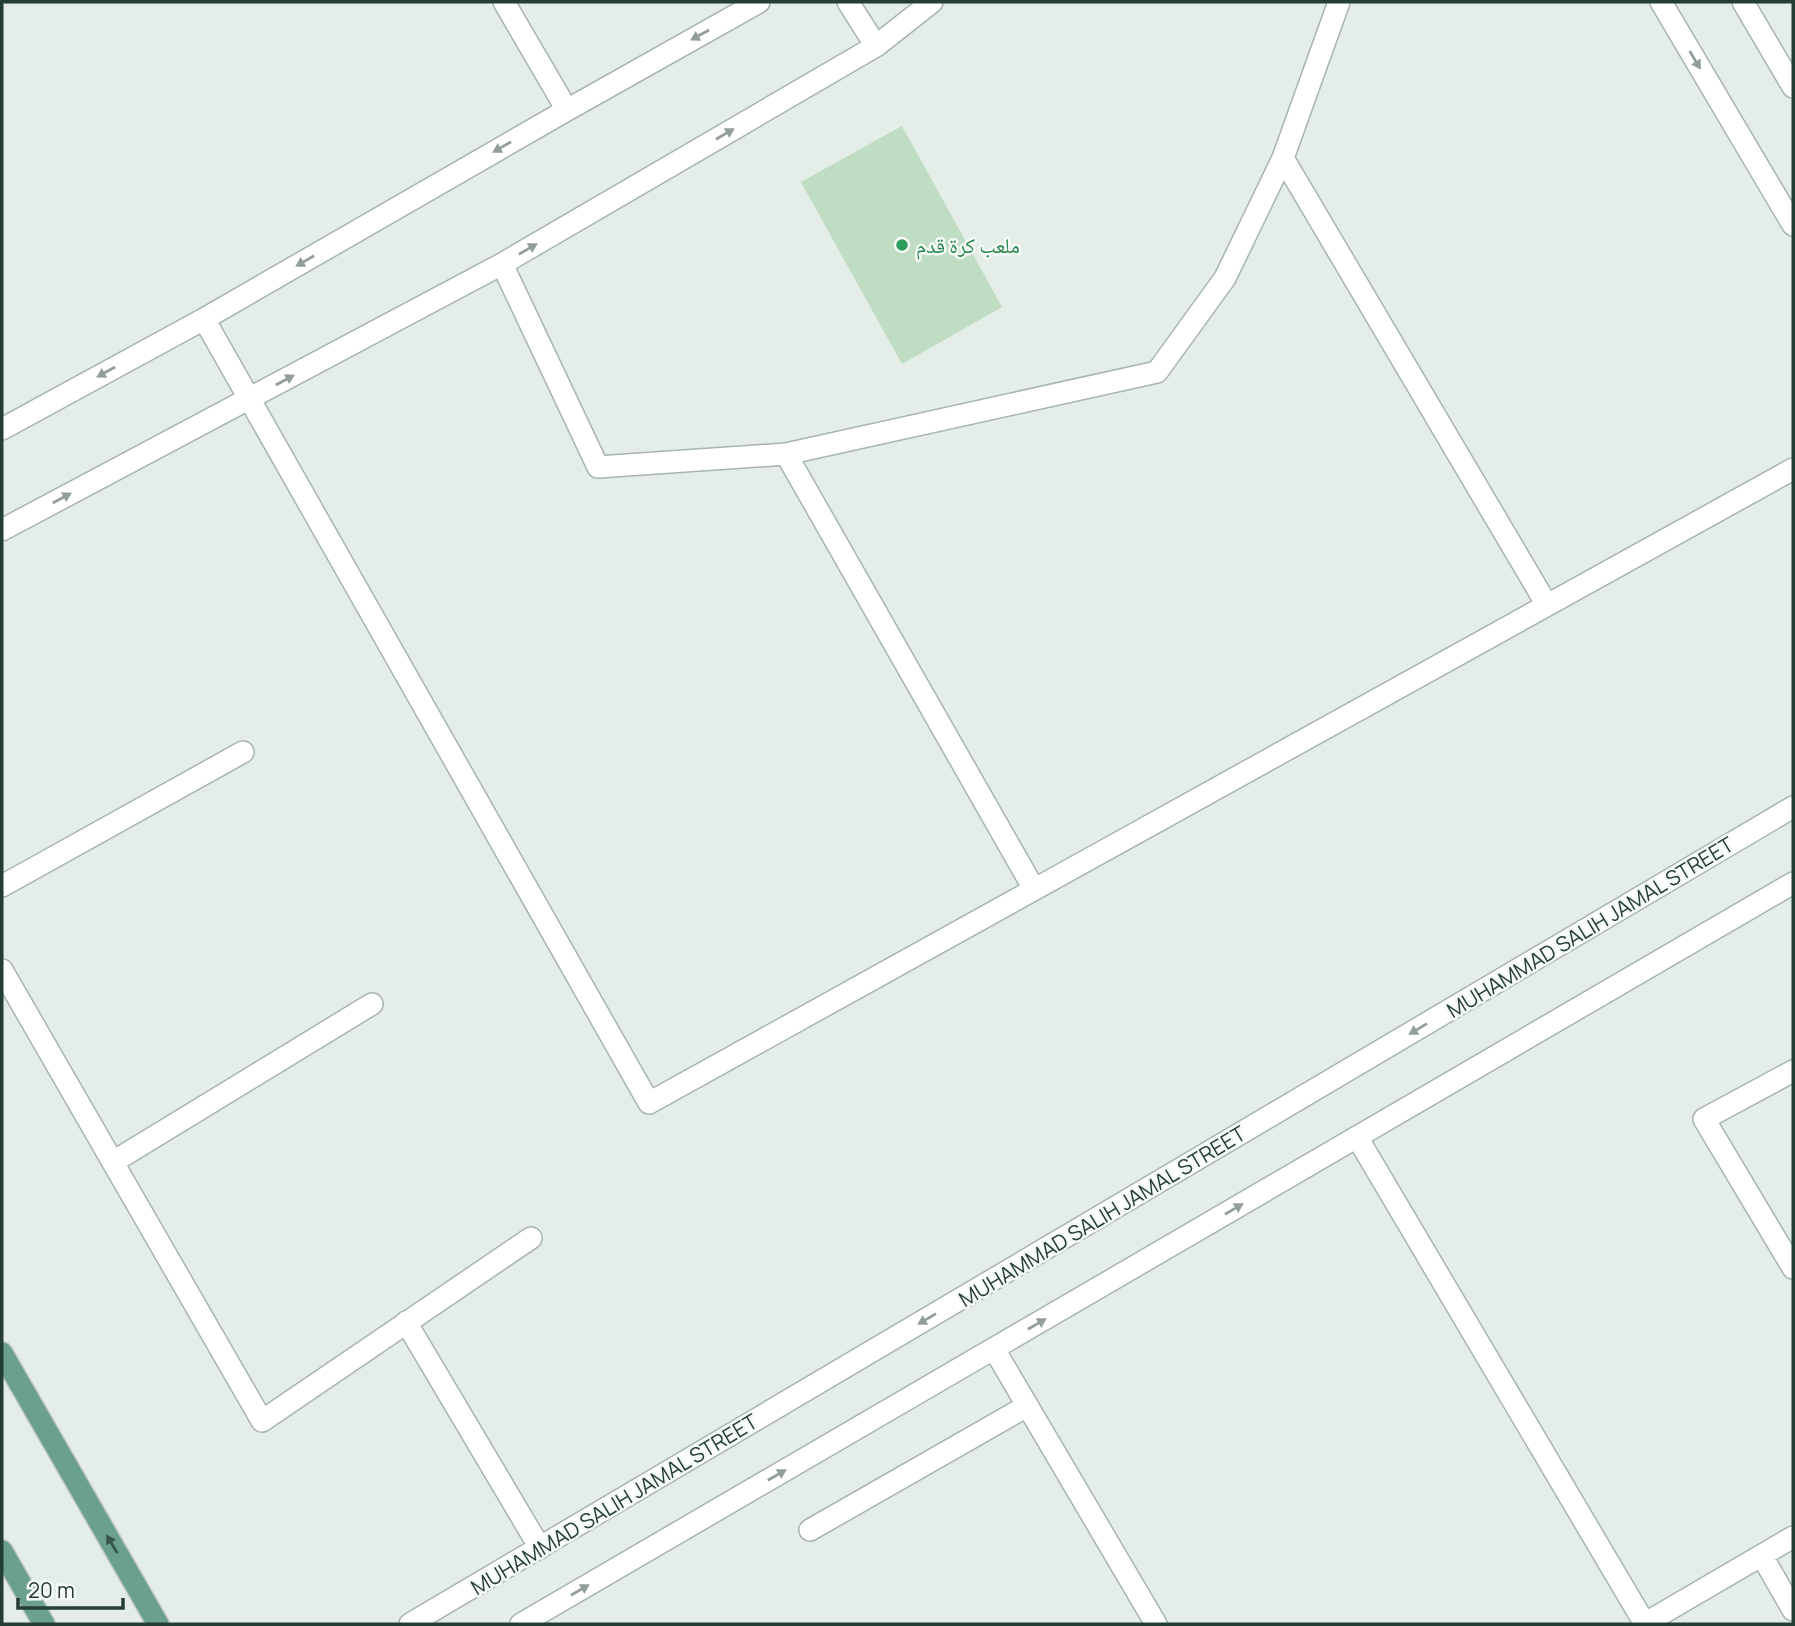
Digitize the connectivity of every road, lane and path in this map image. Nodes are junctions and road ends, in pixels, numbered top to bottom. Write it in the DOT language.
graph roads {
  1 [pos="504,2"];
  2 [pos="759,2"];
  3 [pos="848,2"];
  4 [pos="932,2"];
  5 [pos="1339,2"];
  6 [pos="1661,2"];
  7 [pos="1743,2"];
  8 [pos="876,46"];
  9 [pos="1793,87"];
  10 [pos="567,110"];
  11 [pos="1283,158"];
  12 [pos="1793,225"];
  13 [pos="502,264"];
  14 [pos="204,319"];
  15 [pos="249,399"];
  16 [pos="2,429"];
  17 [pos="786,454"];
  18 [pos="1793,470"];
  19 [pos="2,530"];
  20 [pos="1547,605"];
  21 [pos="243,752"];
  22 [pos="1793,807"];
  23 [pos="1793,883"];
  24 [pos="2,886"];
  25 [pos="1034,889"];
  26 [pos="2,970"];
  27 [pos="372,1004"];
  28 [pos="1793,1071"];
  29 [pos="1357,1137"];
  30 [pos="113,1162"];
  31 [pos="531,1238"];
  32 [pos="1793,1268"];
  33 [pos="406,1322"];
  34 [pos="994,1349"];
  35 [pos="2,1353"];
  36 [pos="1027,1406"];
  37 [pos="810,1530"];
  38 [pos="1793,1537"];
  39 [pos="540,1548"];
  40 [pos="2,1551"];
  41 [pos="1762,1556"];
  42 [pos="1793,1609"];
  43 [pos="44,1624"];
  44 [pos="158,1624"];
  45 [pos="410,1624"];
  46 [pos="521,1624"];
  47 [pos="1156,1624"];
  48 [pos="1644,1624"];
  1 -- 10 [label="street"];
  2 -- 10 [label="street, one-way"];
  3 -- 8 [label="street"];
  4 -- 8 [label="street"];
  5 -- 11 [label="street"];
  6 -- 12 [label="street, one-way"];
  7 -- 9 [label="street"];
  13 -- 8 [label="street, one-way"];
  10 -- 14 [label="street, one-way"];
  11 -- 17 [label="street"];
  11 -- 20 [label="street"];
  15 -- 13 [label="street, one-way"];
  13 -- 17 [label="street"];
  14 -- 15 [label="street"];
  14 -- 16 [label="street, one-way"];
  19 -- 15 [label="street, one-way"];
  15 -- 25 [label="street"];
  17 -- 25 [label="street"];
  18 -- 20 [label="street"];
  20 -- 25 [label="street"];
  21 -- 24 [label="street"];
  22 -- 39 [label="street, MUHAMMAD SALIH JAMAL STREET, one-way"];
  23 -- 29 [label="street"];
  26 -- 30 [label="street"];
  27 -- 30 [label="street"];
  28 -- 32 [label="street"];
  34 -- 29 [label="street, one-way"];
  29 -- 48 [label="street"];
  30 -- 33 [label="street"];
  31 -- 33 [label="street"];
  33 -- 39 [label="street"];
  34 -- 36 [label="street"];
  46 -- 34 [label="street, one-way"];
  44 -- 35 [label="main road, one-way"];
  36 -- 37 [label="street"];
  36 -- 47 [label="street"];
  38 -- 41 [label="street"];
  39 -- 45 [label="street, MUHAMMAD SALIH JAMAL STREET"];
  40 -- 43 [label="main road"];
  41 -- 42 [label="street"];
  41 -- 48 [label="street"];
}
